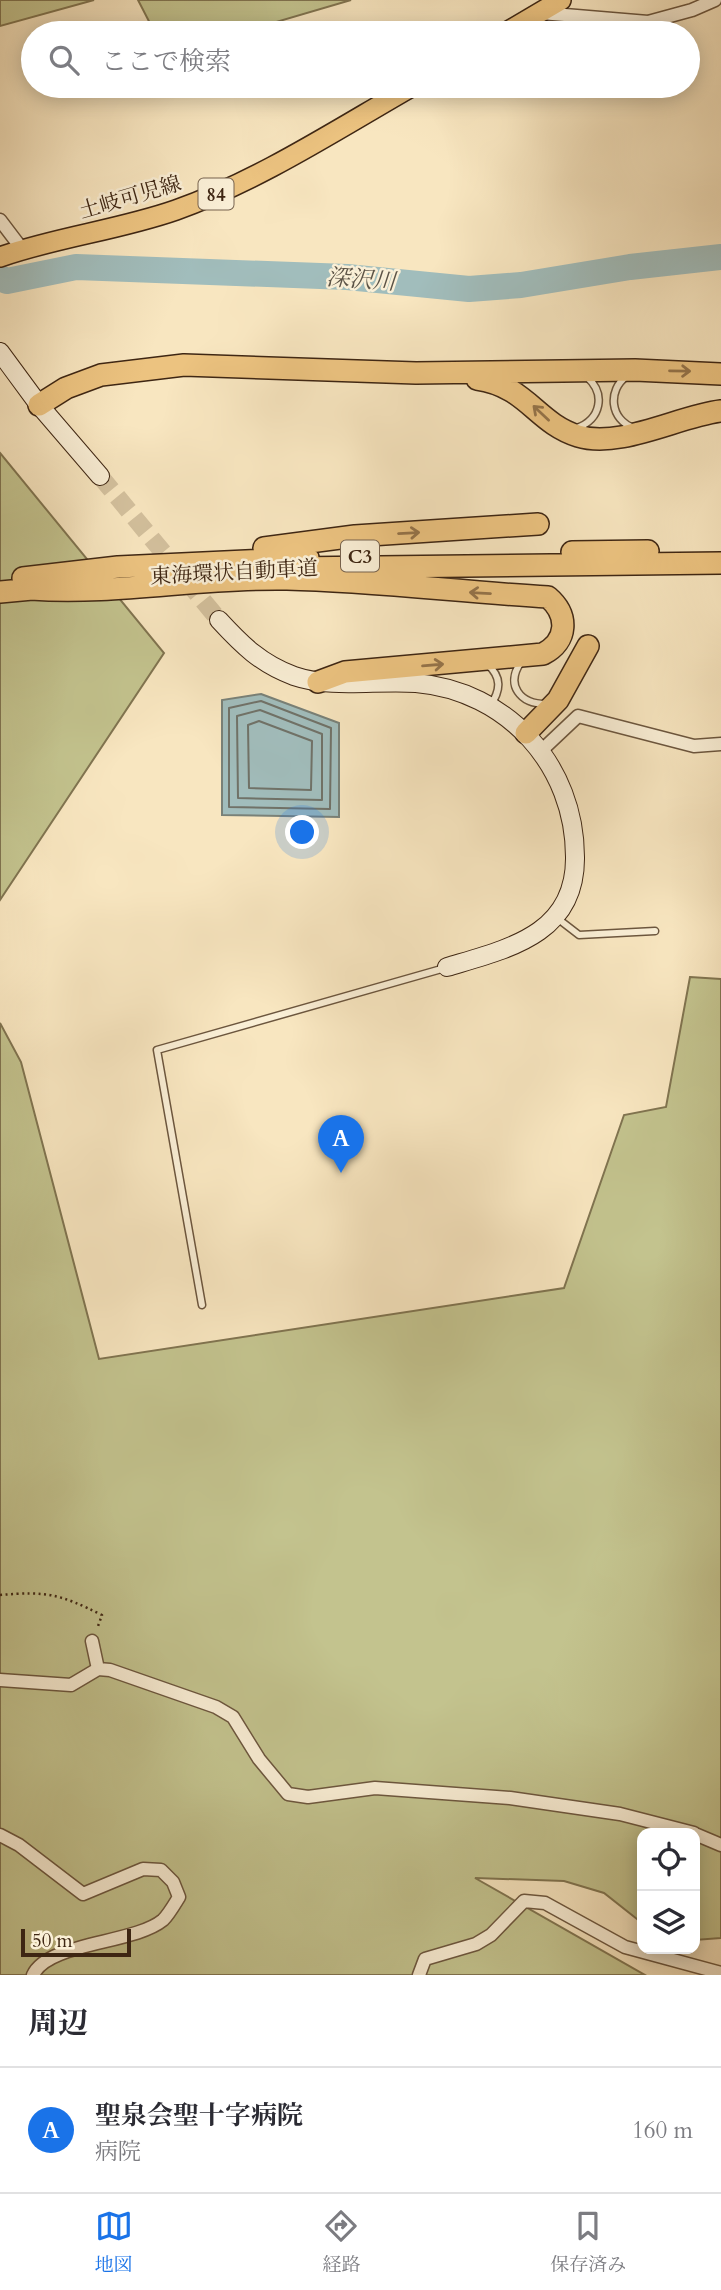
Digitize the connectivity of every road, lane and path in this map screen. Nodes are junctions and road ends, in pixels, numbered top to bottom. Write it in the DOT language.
graph roads {
  1 [pos="561,0"];
  2 [pos="715,0"];
  3 [pos="540,13"];
  4 [pos="526,21"];
  5 [pos="636,21"];
  6 [pos="652,21"];
  7 [pos="392,98"];
  8 [pos="0,220"];
  9 [pos="22,249"];
  10 [pos="0,257"];
  11 [pos="0,352"];
  12 [pos="635,370"];
  13 [pos="580,371"];
  14 [pos="416,373"];
  15 [pos="721,374"];
  16 [pos="39,405"];
  17 [pos="721,411"];
  18 [pos="563,430"];
  19 [pos="642,431"];
  20 [pos="100,476"];
  21 [pos="538,524"];
  22 [pos="721,552"];
  23 [pos="721,564"];
  24 [pos="50,576"];
  25 [pos="0,580"];
  26 [pos="31,589"];
  27 [pos="0,592"];
  28 [pos="219,620"];
  29 [pos="588,646"];
  30 [pos="525,657"];
  31 [pos="483,661"];
  32 [pos="318,682"];
  33 [pos="558,700"];
  34 [pos="490,706"];
  35 [pos="526,733"];
  36 [pos="721,744"];
  37 [pos="542,750"];
  38 [pos="555,917"];
  39 [pos="655,931"];
  40 [pos="447,967"];
  41 [pos="202,1305"];
  42 [pos="0,1595"];
  43 [pos="92,1641"];
  44 [pos="99,1670"];
  45 [pos="0,1680"];
  46 [pos="675,1828"];
  47 [pos="0,1835"];
  48 [pos="700,1836"];
  49 [pos="721,1845"];
  50 [pos="721,1973"];
  51 [pos="33,1975"];
  52 [pos="419,1975"];
  1 -- 3 [label="main road"];
  2 -- 6 [label="street"];
  3 -- 4 [label="main road"];
  3 -- 5 [label="street"];
  7 -- 9 [label="main road, 土岐可児線 / 84"];
  8 -- 9 [label="street"];
  9 -- 10 [label="main road, 土岐可児線 / 84"];
  11 -- 16 [label="street"];
  12 -- 13 [label="highway"];
  12 -- 15 [label="highway, one-way"];
  12 -- 19 [label="lane"];
  13 -- 14 [label="highway"];
  13 -- 18 [label="lane"];
  14 -- 16 [label="highway"];
  18 -- 14 [label="highway, one-way"];
  16 -- 20 [label="street"];
  17 -- 19 [label="highway"];
  18 -- 19 [label="highway"];
  24 -- 21 [label="highway, one-way"];
  22 -- 24 [label="highway, 東海環状自動車道 / C3"];
  23 -- 26 [label="highway, 東海環状自動車道 / C3"];
  24 -- 25 [label="highway, 東海環状自動車道 / C3"];
  26 -- 27 [label="highway, 東海環状自動車道 / C3"];
  30 -- 26 [label="highway, one-way"];
  28 -- 32 [label="street"];
  29 -- 33 [label="highway"];
  30 -- 31 [label="highway"];
  30 -- 33 [label="lane"];
  32 -- 31 [label="highway, one-way"];
  31 -- 34 [label="lane"];
  32 -- 34 [label="street"];
  33 -- 35 [label="highway"];
  34 -- 35 [label="street"];
  35 -- 37 [label="street"];
  36 -- 37 [label="street"];
  37 -- 38 [label="street"];
  38 -- 39 [label="lane"];
  38 -- 40 [label="street"];
  40 -- 41 [label="lane"];
  42 -- 43 [label="path"];
  43 -- 44 [label="street"];
  44 -- 45 [label="street"];
  44 -- 46 [label="street"];
  47 -- 51 [label="street"];
  48 -- 49 [label="street"];
  50 -- 52 [label="street"];
}
